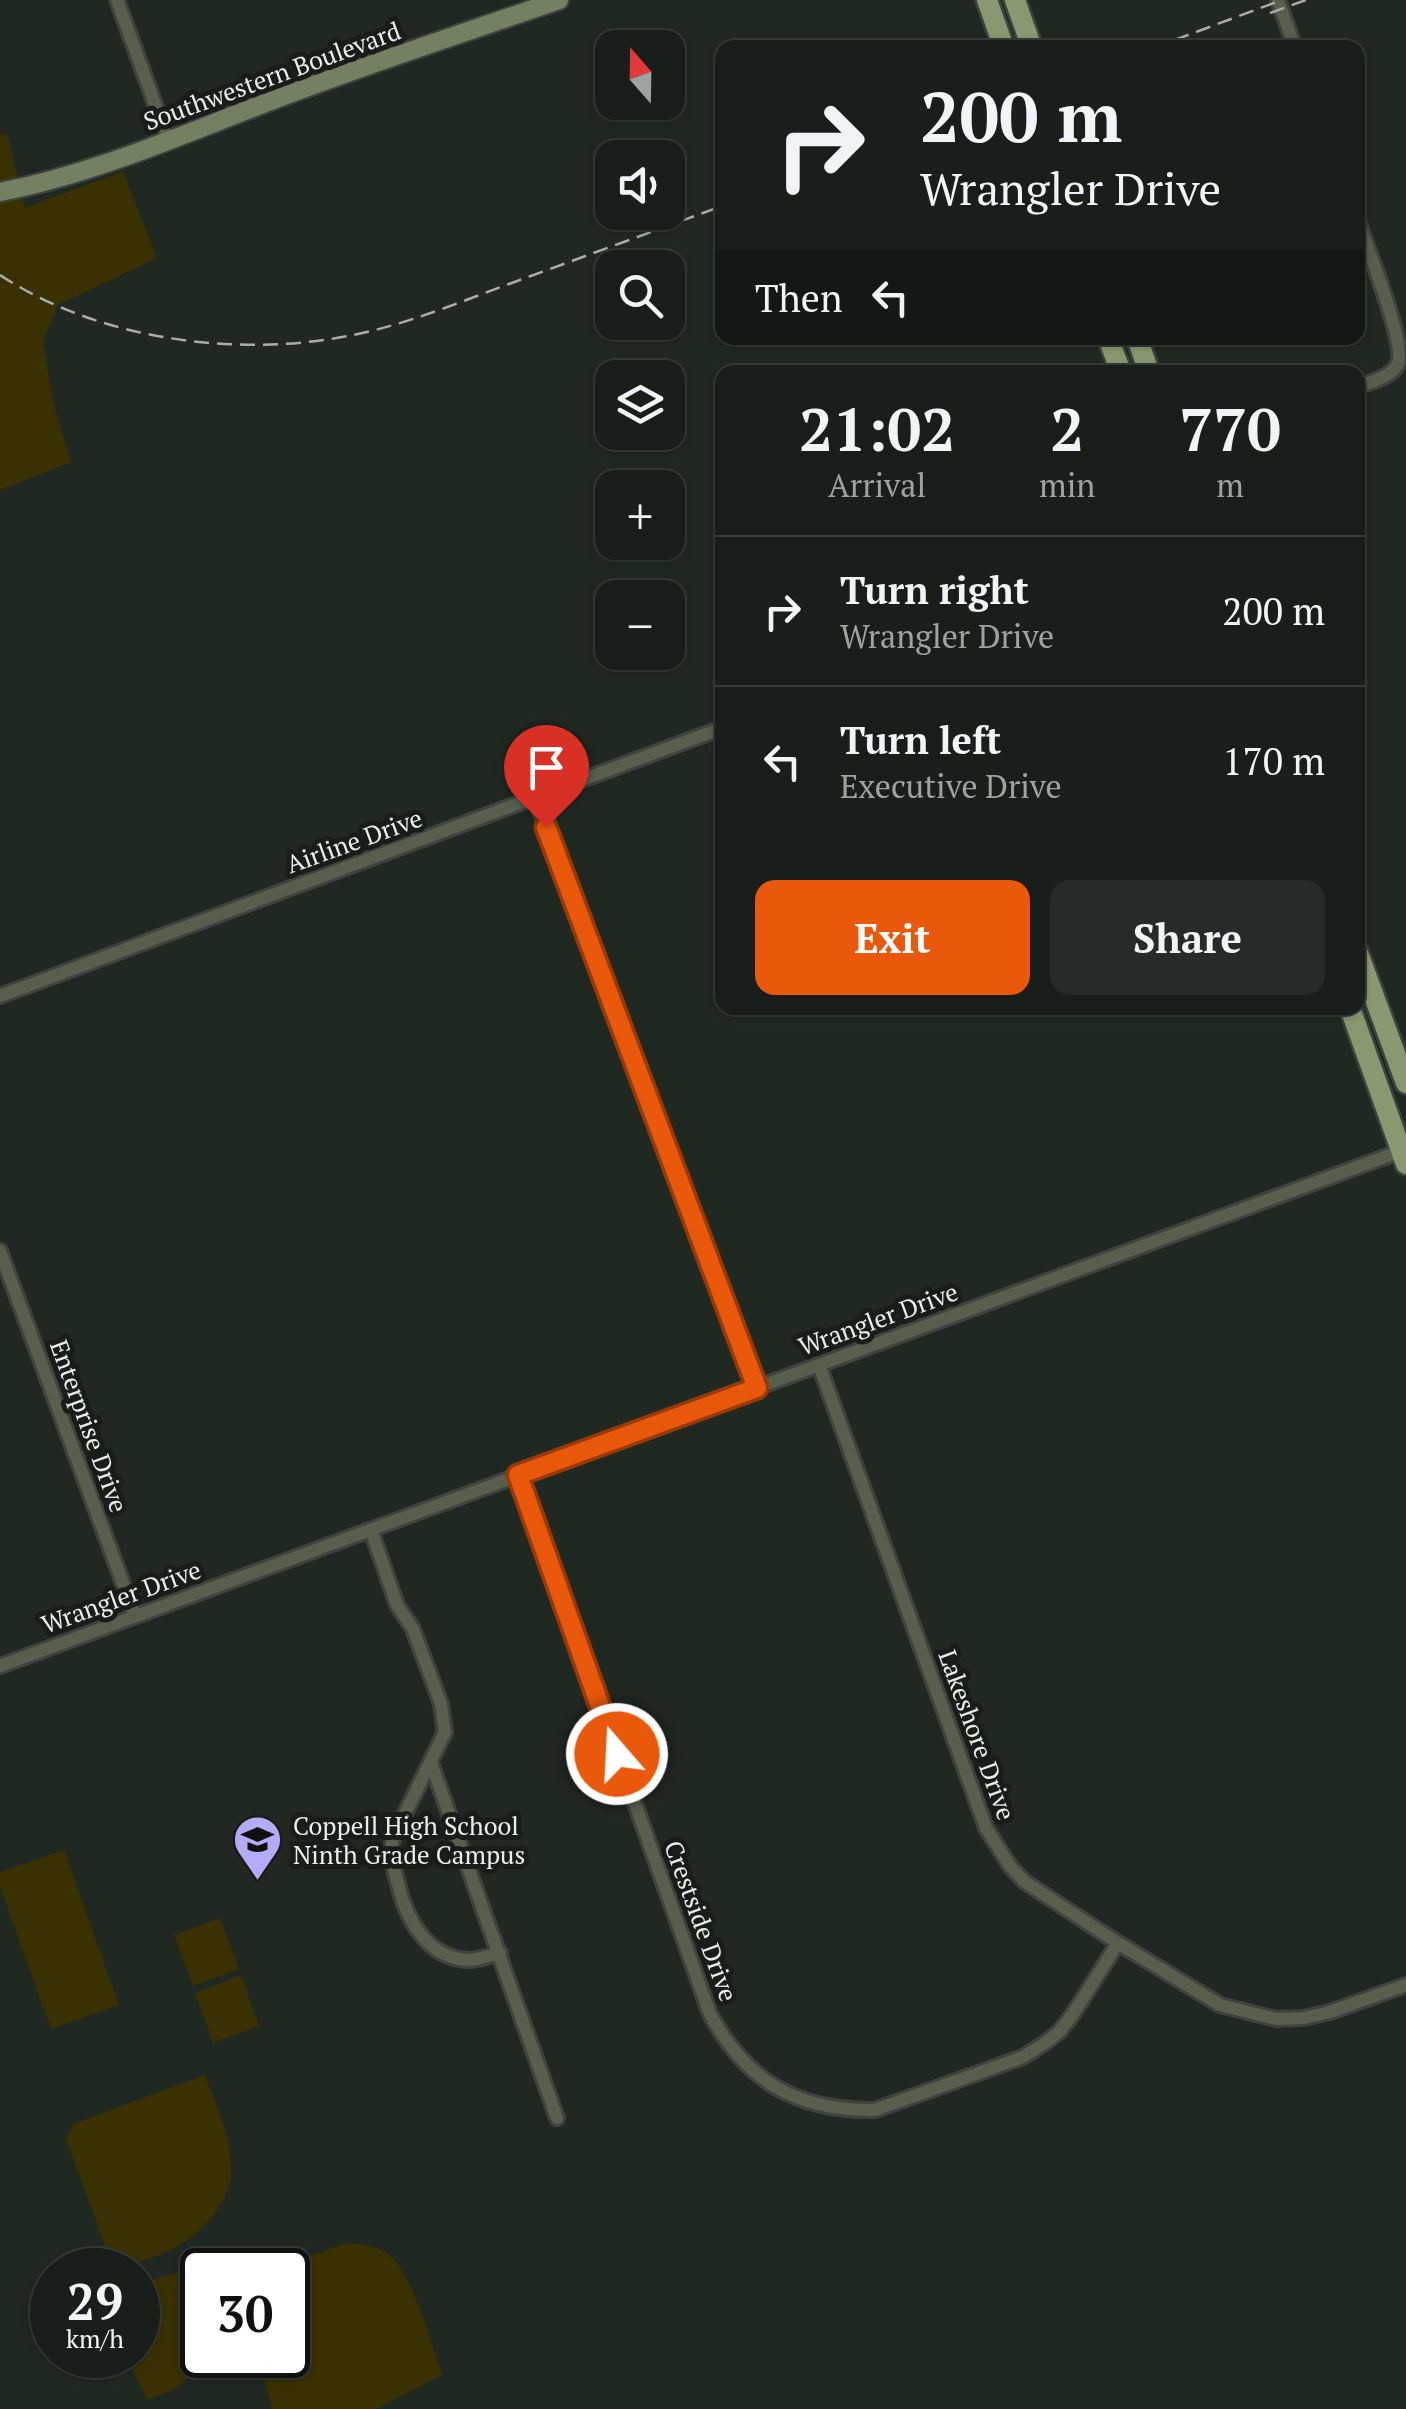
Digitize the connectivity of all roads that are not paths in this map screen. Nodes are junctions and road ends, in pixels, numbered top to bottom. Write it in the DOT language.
graph roads {
  1 [pos="117,0"];
  2 [pos="559,0"];
  3 [pos="987,0"];
  4 [pos="1015,0"];
  5 [pos="1278,0"];
  6 [pos="1001,40"];
  7 [pos="1029,40"];
  8 [pos="1292,40"];
  9 [pos="168,140"];
  10 [pos="7,191"];
  11 [pos="1365,240"];
  12 [pos="1365,384"];
  13 [pos="715,731"];
  14 [pos="536,798"];
  15 [pos="1365,971"];
  16 [pos="0,996"];
  17 [pos="1353,1015"];
  18 [pos="1406,1083"];
  19 [pos="1405,1153"];
  20 [pos="0,1251"];
  21 [pos="818,1365"];
  22 [pos="757,1388"];
  23 [pos="518,1475"];
  24 [pos="371,1530"];
  25 [pos="135,1616"];
  26 [pos="0,1666"];
  27 [pos="431,1763"];
  28 [pos="1118,1944"];
  29 [pos="500,1952"];
  30 [pos="1406,1985"];
  31 [pos="557,2118"];
  1 -- 9 [label="street"];
  2 -- 9 [label="street, Southwestern Boulevard"];
  3 -- 6 [label="main road"];
  4 -- 7 [label="main road"];
  5 -- 8 [label="street"];
  9 -- 10 [label="street, Southwestern Boulevard"];
  11 -- 12 [label="street"];
  13 -- 14 [label="street, Airline Drive"];
  14 -- 16 [label="street, Airline Drive"];
  14 -- 22 [label="street"];
  15 -- 18 [label="main road"];
  17 -- 19 [label="main road"];
  19 -- 21 [label="street, Wrangler Drive"];
  20 -- 25 [label="street, Enterprise Drive"];
  21 -- 22 [label="street, Wrangler Drive"];
  21 -- 28 [label="street, Lakeshore Drive"];
  22 -- 23 [label="street, Wrangler Drive"];
  23 -- 24 [label="street, Wrangler Drive"];
  23 -- 28 [label="street, Crestside Drive"];
  24 -- 25 [label="street, Wrangler Drive"];
  24 -- 27 [label="street"];
  25 -- 26 [label="street, Wrangler Drive"];
  27 -- 29 [label="street"];
  27 -- 29 [label="street"];
  28 -- 30 [label="street, Lakeshore Drive"];
  29 -- 31 [label="street"];
}
